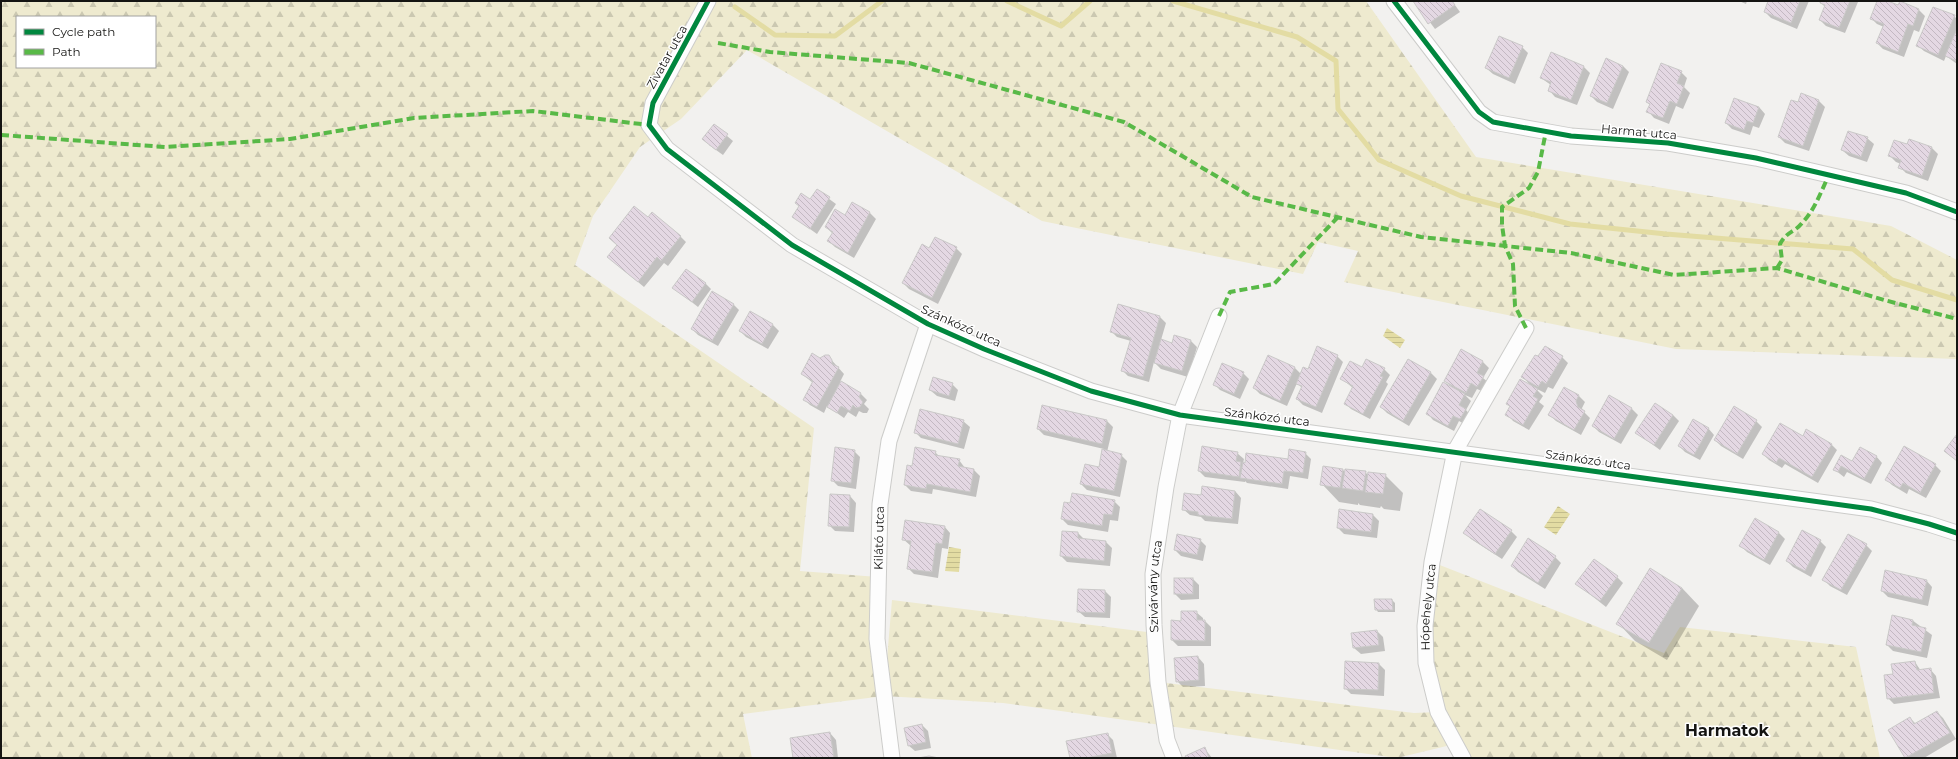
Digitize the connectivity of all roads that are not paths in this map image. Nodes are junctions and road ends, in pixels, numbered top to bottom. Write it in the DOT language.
graph roads {
  1 [pos="708,1"];
  2 [pos="1394,1"];
  3 [pos="649,125"];
  4 [pos="1957,212"];
  5 [pos="1219,316"];
  6 [pos="928,324"];
  7 [pos="1526,328"];
  8 [pos="1180,415"];
  9 [pos="1455,451"];
  10 [pos="1957,533"];
  11 [pos="892,758"];
  12 [pos="1174,758"];
  13 [pos="1463,758"];
  1 -- 3 [label="street, Zivatar utca"];
  2 -- 4 [label="street, Harmat utca"];
  3 -- 6 [label="street, Szánkózó utca"];
  5 -- 8 [label="street"];
  6 -- 8 [label="street, Szánkózó utca"];
  6 -- 11 [label="street, Kilátó utca"];
  7 -- 9 [label="street"];
  8 -- 9 [label="street, Szánkózó utca"];
  8 -- 12 [label="street, Szivárvány utca"];
  9 -- 10 [label="street, Szánkózó utca"];
  9 -- 13 [label="street, Hópehely utca"];
}
